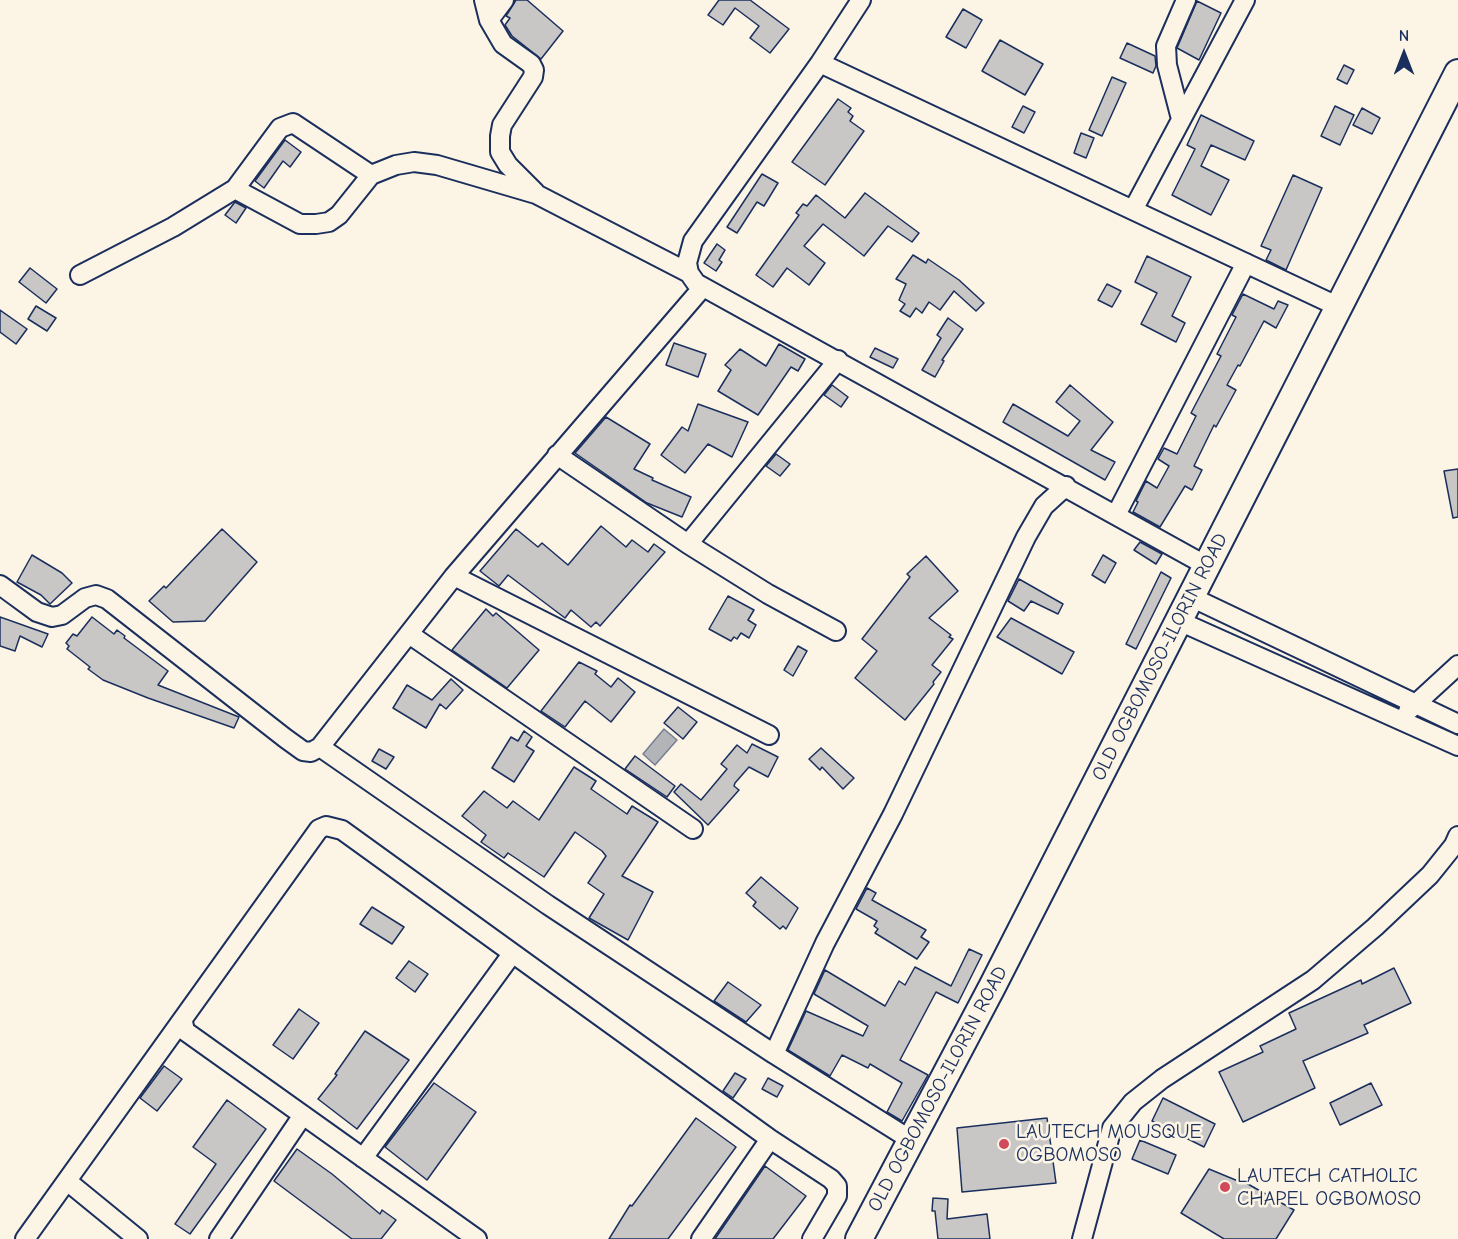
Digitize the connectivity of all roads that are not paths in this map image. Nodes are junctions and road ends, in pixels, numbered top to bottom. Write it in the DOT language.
graph roads {
  1 [pos="484,0"];
  2 [pos="504,0"];
  3 [pos="861,0"];
  4 [pos="1186,0"];
  5 [pos="1245,0"];
  6 [pos="489,20"];
  7 [pos="820,63"];
  8 [pos="1458,73"];
  9 [pos="1181,119"];
  10 [pos="371,175"];
  11 [pos="235,189"];
  12 [pos="536,194"];
  13 [pos="1133,210"];
  14 [pos="1246,263"];
  15 [pos="689,273"];
  16 [pos="80,275"];
  17 [pos="704,287"];
  18 [pos="1339,307"];
  19 [pos="838,360"];
  20 [pos="557,455"];
  21 [pos="1066,486"];
  22 [pos="1116,515"];
  23 [pos="688,544"];
  24 [pos="1207,566"];
  25 [pos="454,576"];
  26 [pos="0,585"];
  27 [pos="1191,597"];
  28 [pos="1179,621"];
  29 [pos="836,631"];
  30 [pos="409,634"];
  31 [pos="1458,665"];
  32 [pos="1415,703"];
  33 [pos="1400,719"];
  34 [pos="1458,724"];
  35 [pos="769,735"];
  36 [pos="1458,746"];
  37 [pos="320,747"];
  38 [pos="693,829"];
  39 [pos="1457,844"];
  40 [pos="512,954"];
  41 [pos="183,1022"];
  42 [pos="774,1054"];
  43 [pos="303,1115"];
  44 [pos="770,1140"];
  45 [pos="911,1140"];
  46 [pos="363,1158"];
  47 [pos="67,1181"];
  48 [pos="26,1239"];
  49 [pos="138,1239"];
  50 [pos="219,1239"];
  51 [pos="477,1239"];
  52 [pos="701,1239"];
  53 [pos="812,1239"];
  54 [pos="859,1239"];
  55 [pos="1082,1239"];
  1 -- 6 [label="street"];
  2 -- 6 [label="street"];
  3 -- 7 [label="street"];
  4 -- 9 [label="street"];
  5 -- 9 [label="street"];
  6 -- 12 [label="street"];
  7 -- 13 [label="street"];
  7 -- 15 [label="street"];
  8 -- 18 [label="highway, OLD OGBOMOSO-ILORIN ROAD"];
  9 -- 13 [label="street"];
  10 -- 11 [label="street"];
  10 -- 11 [label="street"];
  10 -- 12 [label="street"];
  11 -- 16 [label="street"];
  12 -- 15 [label="street"];
  13 -- 14 [label="street"];
  14 -- 18 [label="street"];
  14 -- 22 [label="street"];
  15 -- 17 [label="street"];
  17 -- 19 [label="street"];
  17 -- 20 [label="street"];
  18 -- 24 [label="highway, OLD OGBOMOSO-ILORIN ROAD"];
  19 -- 21 [label="street"];
  19 -- 23 [label="street"];
  20 -- 23 [label="street"];
  20 -- 25 [label="street"];
  21 -- 22 [label="street"];
  21 -- 42 [label="street"];
  22 -- 24 [label="street"];
  23 -- 29 [label="street"];
  24 -- 27 [label="highway, OLD OGBOMOSO-ILORIN ROAD"];
  25 -- 30 [label="street"];
  25 -- 35 [label="street"];
  26 -- 37 [label="street"];
  27 -- 28 [label="highway, OLD OGBOMOSO-ILORIN ROAD"];
  27 -- 32 [label="street"];
  28 -- 33 [label="street"];
  28 -- 45 [label="highway, OLD OGBOMOSO-ILORIN ROAD"];
  30 -- 37 [label="street"];
  30 -- 38 [label="street"];
  31 -- 32 [label="street"];
  32 -- 33 [label="street"];
  32 -- 34 [label="street"];
  33 -- 36 [label="street"];
  37 -- 42 [label="street"];
  39 -- 55 [label="street"];
  40 -- 41 [label="street"];
  40 -- 44 [label="street"];
  40 -- 46 [label="street"];
  41 -- 43 [label="street"];
  41 -- 47 [label="street"];
  42 -- 45 [label="street"];
  43 -- 46 [label="street"];
  43 -- 50 [label="street"];
  44 -- 52 [label="street"];
  44 -- 53 [label="street"];
  45 -- 54 [label="highway, OLD OGBOMOSO-ILORIN ROAD"];
  46 -- 51 [label="street"];
  47 -- 48 [label="street"];
  47 -- 49 [label="street"];
}
